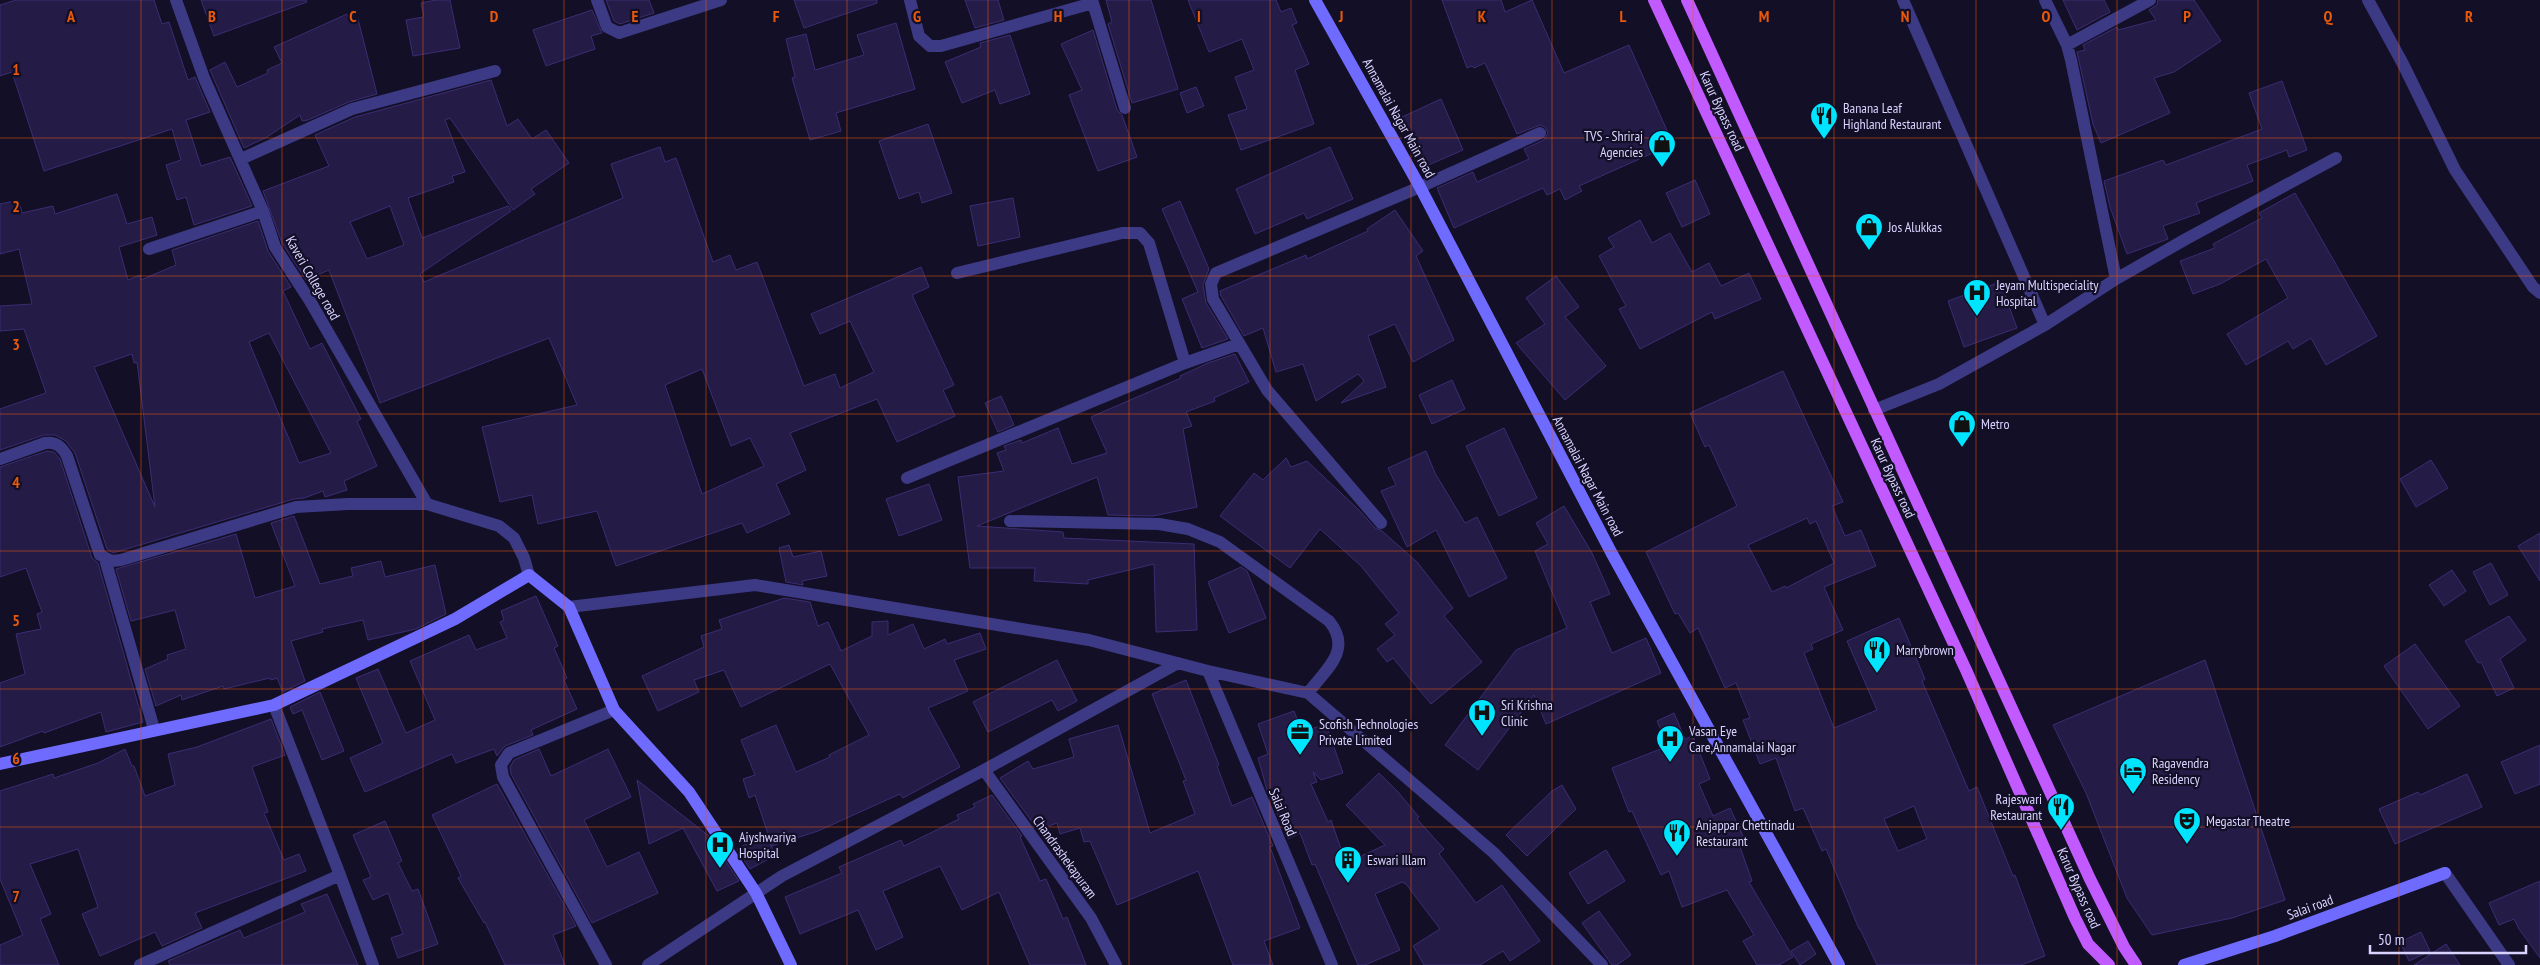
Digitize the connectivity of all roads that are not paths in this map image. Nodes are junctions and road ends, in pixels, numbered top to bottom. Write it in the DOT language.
graph roads {
  1 [pos="176,0"];
  2 [pos="597,0"];
  3 [pos="721,0"];
  4 [pos="910,0"];
  5 [pos="1315,0"];
  6 [pos="1654,0"];
  7 [pos="1687,0"];
  8 [pos="1903,0"];
  9 [pos="2045,0"];
  10 [pos="2150,0"];
  11 [pos="2368,0"];
  12 [pos="1093,2"];
  13 [pos="2067,45"];
  14 [pos="495,71"];
  15 [pos="1125,108"];
  16 [pos="1540,133"];
  17 [pos="2336,158"];
  18 [pos="241,159"];
  19 [pos="1420,187"];
  20 [pos="264,211"];
  21 [pos="149,249"];
  22 [pos="957,273"];
  23 [pos="2116,280"];
  24 [pos="2540,293"];
  25 [pos="2045,325"];
  26 [pos="1239,344"];
  27 [pos="1185,363"];
  28 [pos="1874,410"];
  29 [pos="0,459"];
  30 [pos="908,478"];
  31 [pos="427,504"];
  32 [pos="1010,521"];
  33 [pos="1381,523"];
  34 [pos="106,559"];
  35 [pos="529,575"];
  36 [pos="569,606"];
  37 [pos="1178,663"];
  38 [pos="1208,671"];
  39 [pos="1308,693"];
  40 [pos="274,705"];
  41 [pos="614,710"];
  42 [pos="154,729"];
  43 [pos="0,764"];
  44 [pos="984,770"];
  45 [pos="340,875"];
  46 [pos="756,893"];
  47 [pos="140,965"];
  48 [pos="373,965"];
  49 [pos="606,965"];
  50 [pos="648,965"];
  51 [pos="791,965"];
  52 [pos="1116,965"];
  53 [pos="1332,965"];
  54 [pos="1602,965"];
  55 [pos="1839,965"];
  56 [pos="2110,965"];
  57 [pos="2136,965"];
  58 [pos="2184,965"];
  59 [pos="2509,965"];
  1 -- 18 [label="street, Kaveri College road"];
  2 -- 3 [label="street"];
  4 -- 12 [label="street"];
  5 -- 19 [label="street, Annamalai Nagar Main road"];
  6 -- 56 [label="main road, Karur Bypass road"];
  7 -- 28 [label="main road, Karur Bypass road"];
  8 -- 25 [label="street"];
  9 -- 13 [label="street"];
  10 -- 13 [label="street"];
  11 -- 24 [label="street"];
  12 -- 15 [label="street"];
  13 -- 23 [label="street"];
  14 -- 18 [label="street"];
  16 -- 19 [label="street"];
  17 -- 23 [label="street"];
  18 -- 20 [label="street, Kaveri College road"];
  19 -- 26 [label="street"];
  19 -- 55 [label="street, Annamalai Nagar Main road"];
  20 -- 21 [label="street"];
  20 -- 31 [label="street, Kaveri College road"];
  22 -- 27 [label="street"];
  23 -- 25 [label="street"];
  25 -- 28 [label="street"];
  26 -- 27 [label="street"];
  26 -- 33 [label="street"];
  27 -- 30 [label="street"];
  28 -- 57 [label="main road, Karur Bypass road"];
  29 -- 34 [label="street"];
  31 -- 34 [label="street"];
  31 -- 35 [label="street"];
  32 -- 39 [label="street"];
  34 -- 42 [label="street"];
  35 -- 36 [label="street"];
  35 -- 40 [label="street"];
  36 -- 37 [label="street"];
  36 -- 41 [label="street"];
  37 -- 38 [label="street"];
  37 -- 44 [label="street"];
  38 -- 39 [label="street"];
  38 -- 53 [label="street, Salai Road"];
  39 -- 54 [label="street"];
  40 -- 42 [label="street"];
  40 -- 45 [label="street"];
  41 -- 46 [label="street"];
  41 -- 49 [label="street"];
  42 -- 43 [label="street"];
  44 -- 46 [label="street"];
  44 -- 52 [label="street, Chandrashekapuram"];
  45 -- 47 [label="street"];
  45 -- 48 [label="street"];
  46 -- 50 [label="street"];
  46 -- 51 [label="street"];
  58 -- 59 [label="street, Salai road"];
}
